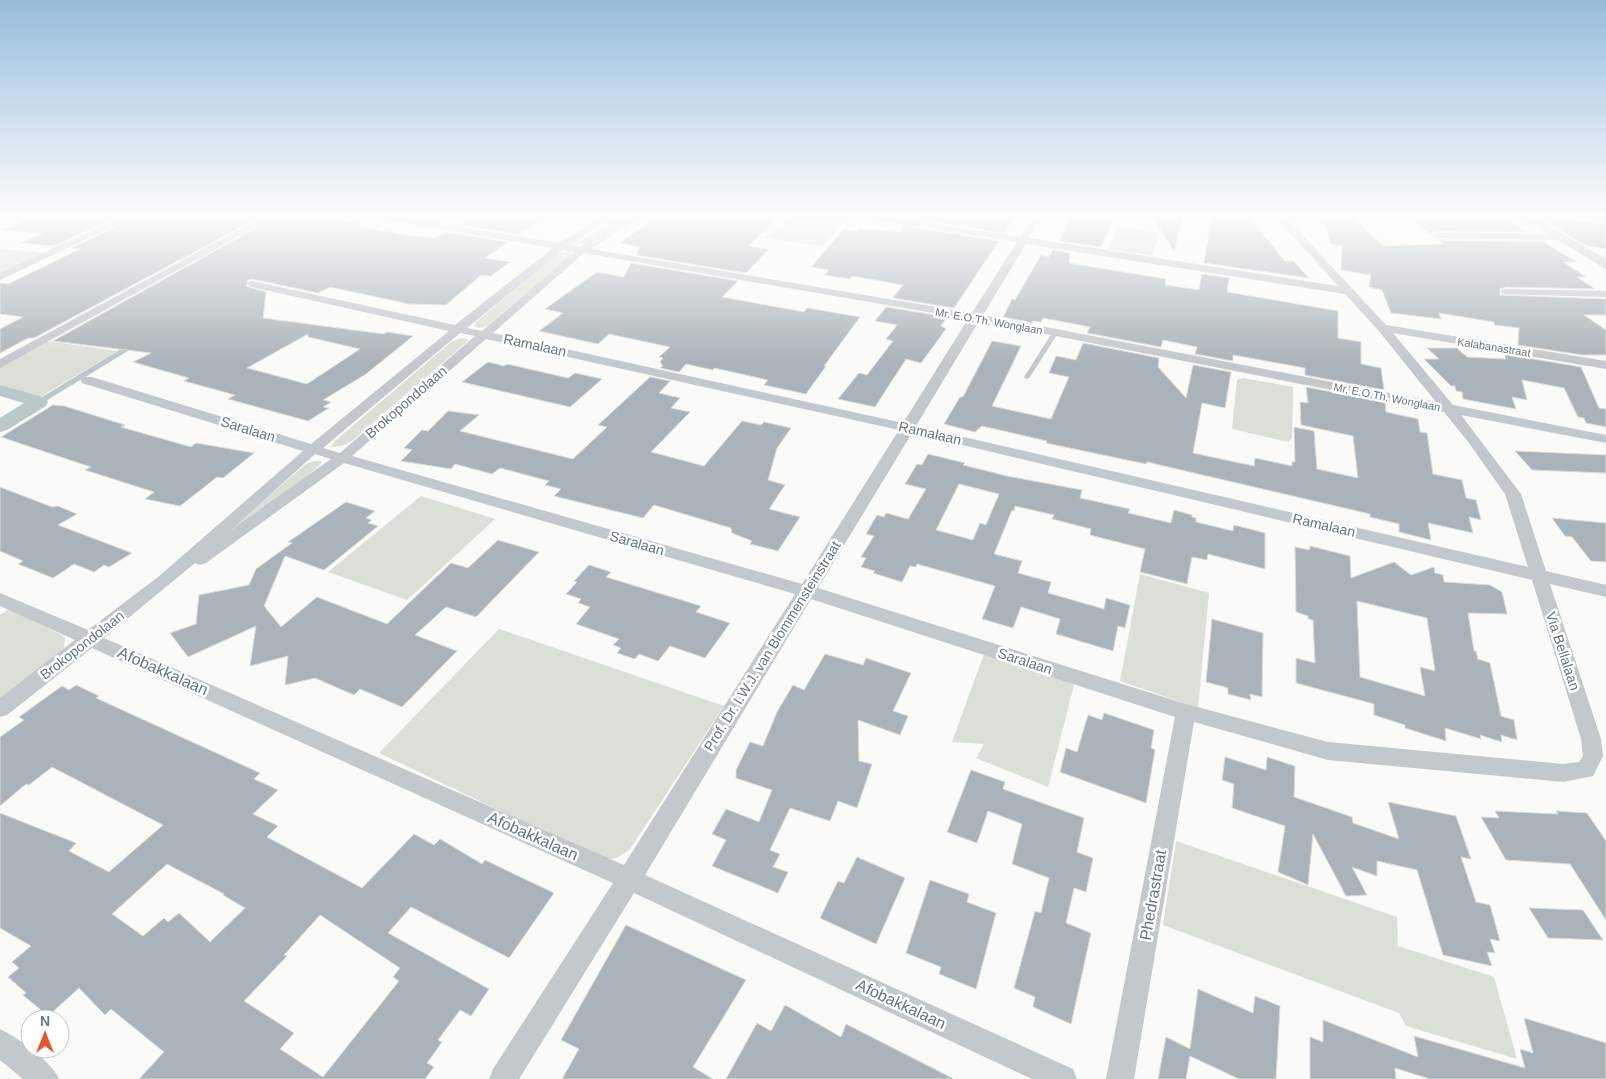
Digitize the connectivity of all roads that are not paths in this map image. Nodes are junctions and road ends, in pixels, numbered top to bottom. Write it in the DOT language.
graph roads {
  1 [pos="27,263"];
  2 [pos="184,263"];
  3 [pos="540,263"];
  4 [pos="566,263"];
  5 [pos="665,263"];
  6 [pos="1009,263"];
  7 [pos="1172,263"];
  8 [pos="1323,263"];
  9 [pos="0,276"];
  10 [pos="252,284"];
  11 [pos="1348,291"];
  12 [pos="1506,292"];
  13 [pos="1606,294"];
  14 [pos="975,318"];
  15 [pos="459,328"];
  16 [pos="1382,328"];
  17 [pos="1055,333"];
  18 [pos="484,334"];
  19 [pos="0,364"];
  20 [pos="1606,364"];
  21 [pos="1027,377"];
  22 [pos="87,380"];
  23 [pos="1446,408"];
  24 [pos="908,428"];
  25 [pos="1606,439"];
  26 [pos="313,449"];
  27 [pos="342,458"];
  28 [pos="1540,576"];
  29 [pos="164,581"];
  30 [pos="806,591"];
  31 [pos="1606,591"];
  32 [pos="0,599"];
  33 [pos="90,639"];
  34 [pos="0,709"];
  35 [pos="1186,712"];
  36 [pos="629,879"];
  37 [pos="0,1043"];
  38 [pos="45,1079"];
  39 [pos="503,1079"];
  40 [pos="1063,1079"];
  41 [pos="1120,1079"];
  1 -- 9 [label="street"];
  2 -- 19 [label="street"];
  3 -- 15 [label="street, Brokopondolaan"];
  4 -- 18 [label="street, Brokopondolaan"];
  5 -- 14 [label="street, Mr. E.O.Th. Wonglaan"];
  6 -- 14 [label="street, Prof. Dr. I.W.J. van Blommensteinstraat"];
  7 -- 11 [label="street"];
  8 -- 11 [label="street, Via Bellalaan"];
  10 -- 15 [label="street, Ramalaan"];
  11 -- 16 [label="street, Via Bellalaan"];
  12 -- 13 [label="street"];
  14 -- 17 [label="street, Mr. E.O.Th. Wonglaan"];
  14 -- 24 [label="street, Prof. Dr. I.W.J. van Blommensteinstraat"];
  15 -- 18 [label="street, Ramalaan"];
  15 -- 26 [label="street, Brokopondolaan"];
  16 -- 20 [label="street, Kalabanastraat"];
  16 -- 23 [label="street, Via Bellalaan"];
  17 -- 21 [label="lane"];
  17 -- 23 [label="street, Mr. E.O.Th. Wonglaan"];
  18 -- 24 [label="street, Ramalaan"];
  18 -- 27 [label="street, Brokopondolaan"];
  22 -- 26 [label="street, Saralaan"];
  23 -- 25 [label="street, Mr. E.O.Th. Wonglaan"];
  23 -- 28 [label="street, Via Bellalaan"];
  24 -- 28 [label="street, Ramalaan"];
  24 -- 30 [label="street, Prof. Dr. I.W.J. van Blommensteinstraat"];
  26 -- 27 [label="street, Saralaan"];
  26 -- 29 [label="street, Brokopondolaan"];
  27 -- 29 [label="street, Brokopondolaan"];
  27 -- 30 [label="street, Saralaan"];
  28 -- 31 [label="street, Ramalaan"];
  28 -- 35 [label="street, Via Bellalaan"];
  29 -- 33 [label="street, Brokopondolaan"];
  30 -- 35 [label="street, Saralaan"];
  30 -- 36 [label="street, Prof. Dr. I.W.J. van Blommensteinstraat"];
  32 -- 33 [label="street, Afobakkalaan"];
  33 -- 34 [label="street, Brokopondolaan"];
  33 -- 36 [label="street, Afobakkalaan"];
  35 -- 41 [label="street, Phedrastraat"];
  36 -- 39 [label="street, Prof. Dr. I.W.J. van Blommensteinstraat"];
  36 -- 40 [label="street, Afobakkalaan"];
  37 -- 38 [label="street"];
}
